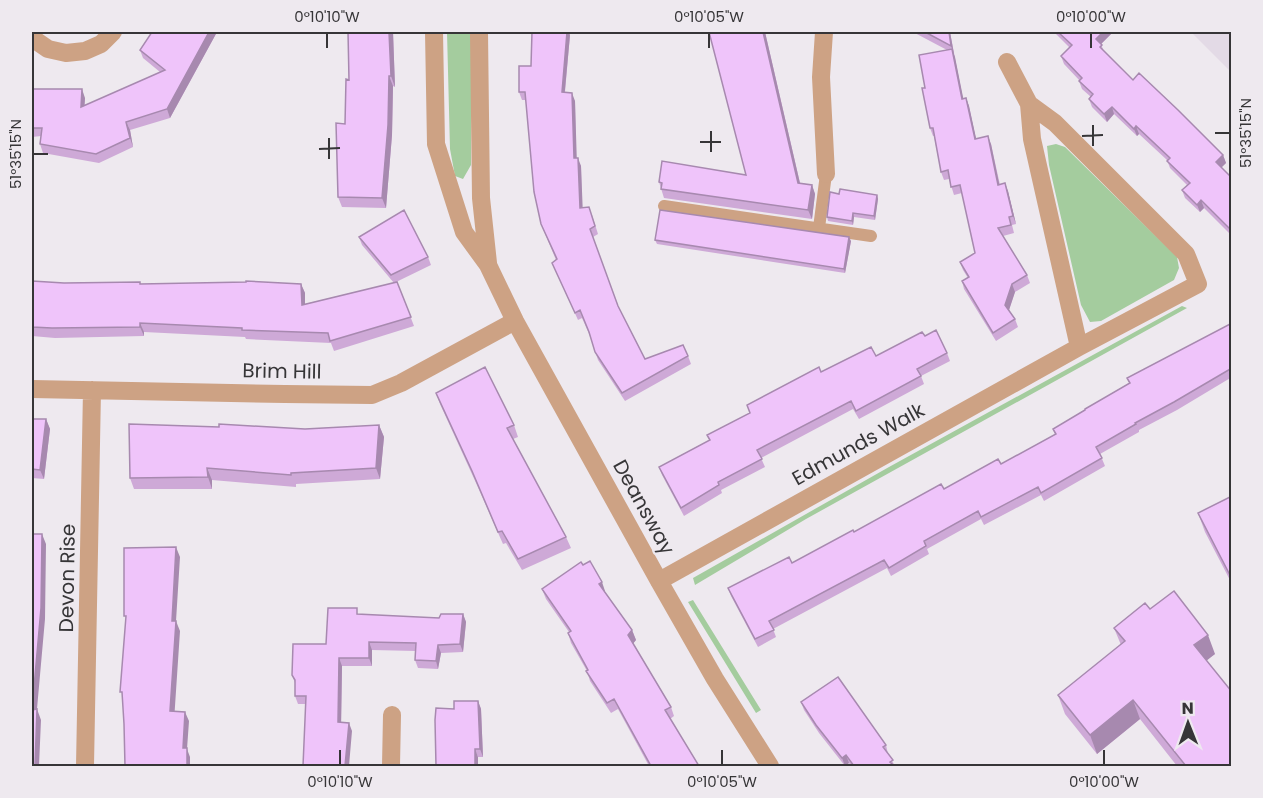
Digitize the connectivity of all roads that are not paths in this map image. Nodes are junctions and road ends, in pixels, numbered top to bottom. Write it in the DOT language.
graph roads {
  1 [pos="113,32"];
  2 [pos="434,32"];
  3 [pos="479,32"];
  4 [pos="824,32"];
  5 [pos="32,38"];
  6 [pos="1007,62"];
  7 [pos="1029,104"];
  8 [pos="826,174"];
  9 [pos="664,206"];
  10 [pos="819,228"];
  11 [pos="872,236"];
  12 [pos="488,265"];
  13 [pos="515,321"];
  14 [pos="1079,347"];
  15 [pos="32,389"];
  16 [pos="92,390"];
  17 [pos="659,581"];
  18 [pos="392,715"];
  19 [pos="85,766"];
  20 [pos="392,766"];
  21 [pos="770,766"];
  1 -- 5 [label="street"];
  2 -- 12 [label="street, Deansway"];
  3 -- 12 [label="street, Deansway"];
  4 -- 8 [label="street"];
  6 -- 7 [label="street, Edmunds Walk"];
  7 -- 14 [label="street, Edmunds Walk"];
  7 -- 14 [label="street, Edmunds Walk"];
  8 -- 10 [label="lane"];
  9 -- 10 [label="lane"];
  10 -- 11 [label="lane"];
  12 -- 13 [label="street, Deansway"];
  13 -- 16 [label="street, Brim Hill"];
  13 -- 17 [label="street, Deansway"];
  14 -- 17 [label="street, Edmunds Walk"];
  15 -- 16 [label="street, Brim Hill"];
  16 -- 19 [label="street, Devon Rise"];
  17 -- 21 [label="street, Deansway"];
  18 -- 20 [label="street"];
}
